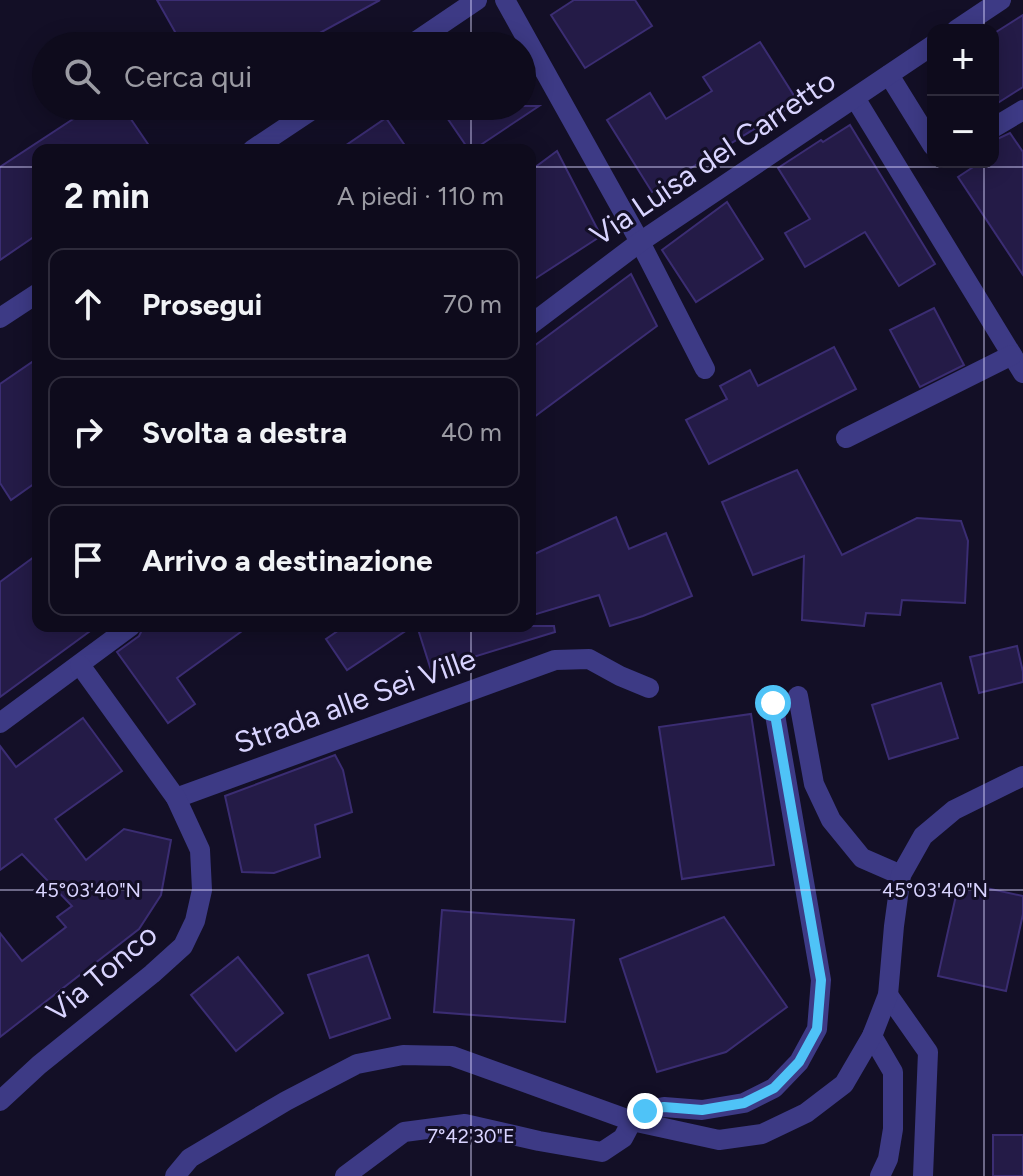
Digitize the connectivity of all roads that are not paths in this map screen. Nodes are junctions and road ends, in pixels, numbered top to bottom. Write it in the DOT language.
graph roads {
  1 [pos="477,0"];
  2 [pos="505,0"];
  3 [pos="1001,0"];
  4 [pos="965,24"];
  5 [pos="430,32"];
  6 [pos="523,32"];
  7 [pos="927,49"];
  8 [pos="536,56"];
  9 [pos="889,75"];
  10 [pos="855,98"];
  11 [pos="1023,110"];
  12 [pos="297,120"];
  13 [pos="999,124"];
  14 [pos="927,136"];
  15 [pos="261,144"];
  16 [pos="640,242"];
  17 [pos="32,297"];
  18 [pos="0,318"];
  19 [pos="536,320"];
  20 [pos="1018,364"];
  21 [pos="705,369"];
  22 [pos="846,438"];
  23 [pos="123,632"];
  24 [pos="80,665"];
  25 [pos="649,688"];
  26 [pos="798,696"];
  27 [pos="773,703"];
  28 [pos="0,723"];
  29 [pos="1023,776"];
  30 [pos="176,798"];
  31 [pos="901,875"];
  32 [pos="888,995"];
  33 [pos="872,1036"];
  34 [pos="0,1101"];
  35 [pos="632,1121"];
  36 [pos="175,1176"];
  37 [pos="345,1176"];
  38 [pos="880,1176"];
  39 [pos="923,1176"];
  1 -- 5 [label="street"];
  2 -- 6 [label="street"];
  3 -- 4 [label="street"];
  7 -- 9 [label="street, Via Luisa del Carretto"];
  8 -- 16 [label="street"];
  9 -- 10 [label="street, Via Luisa del Carretto"];
  9 -- 14 [label="street"];
  10 -- 16 [label="street, Via Luisa del Carretto"];
  10 -- 20 [label="street"];
  11 -- 13 [label="street"];
  12 -- 15 [label="street"];
  16 -- 19 [label="street, Via Luisa del Carretto"];
  16 -- 21 [label="street"];
  17 -- 18 [label="street"];
  20 -- 22 [label="street"];
  23 -- 24 [label="street"];
  24 -- 28 [label="street"];
  24 -- 30 [label="street, Via Tonco"];
  25 -- 30 [label="street, Strada alle Sei Ville"];
  26 -- 31 [label="street"];
  27 -- 35 [label="street"];
  29 -- 31 [label="street"];
  30 -- 34 [label="street, Via Tonco"];
  31 -- 32 [label="street"];
  32 -- 33 [label="street"];
  32 -- 39 [label="street"];
  33 -- 35 [label="street"];
  33 -- 38 [label="street"];
  35 -- 36 [label="street"];
  35 -- 37 [label="street"];
}
